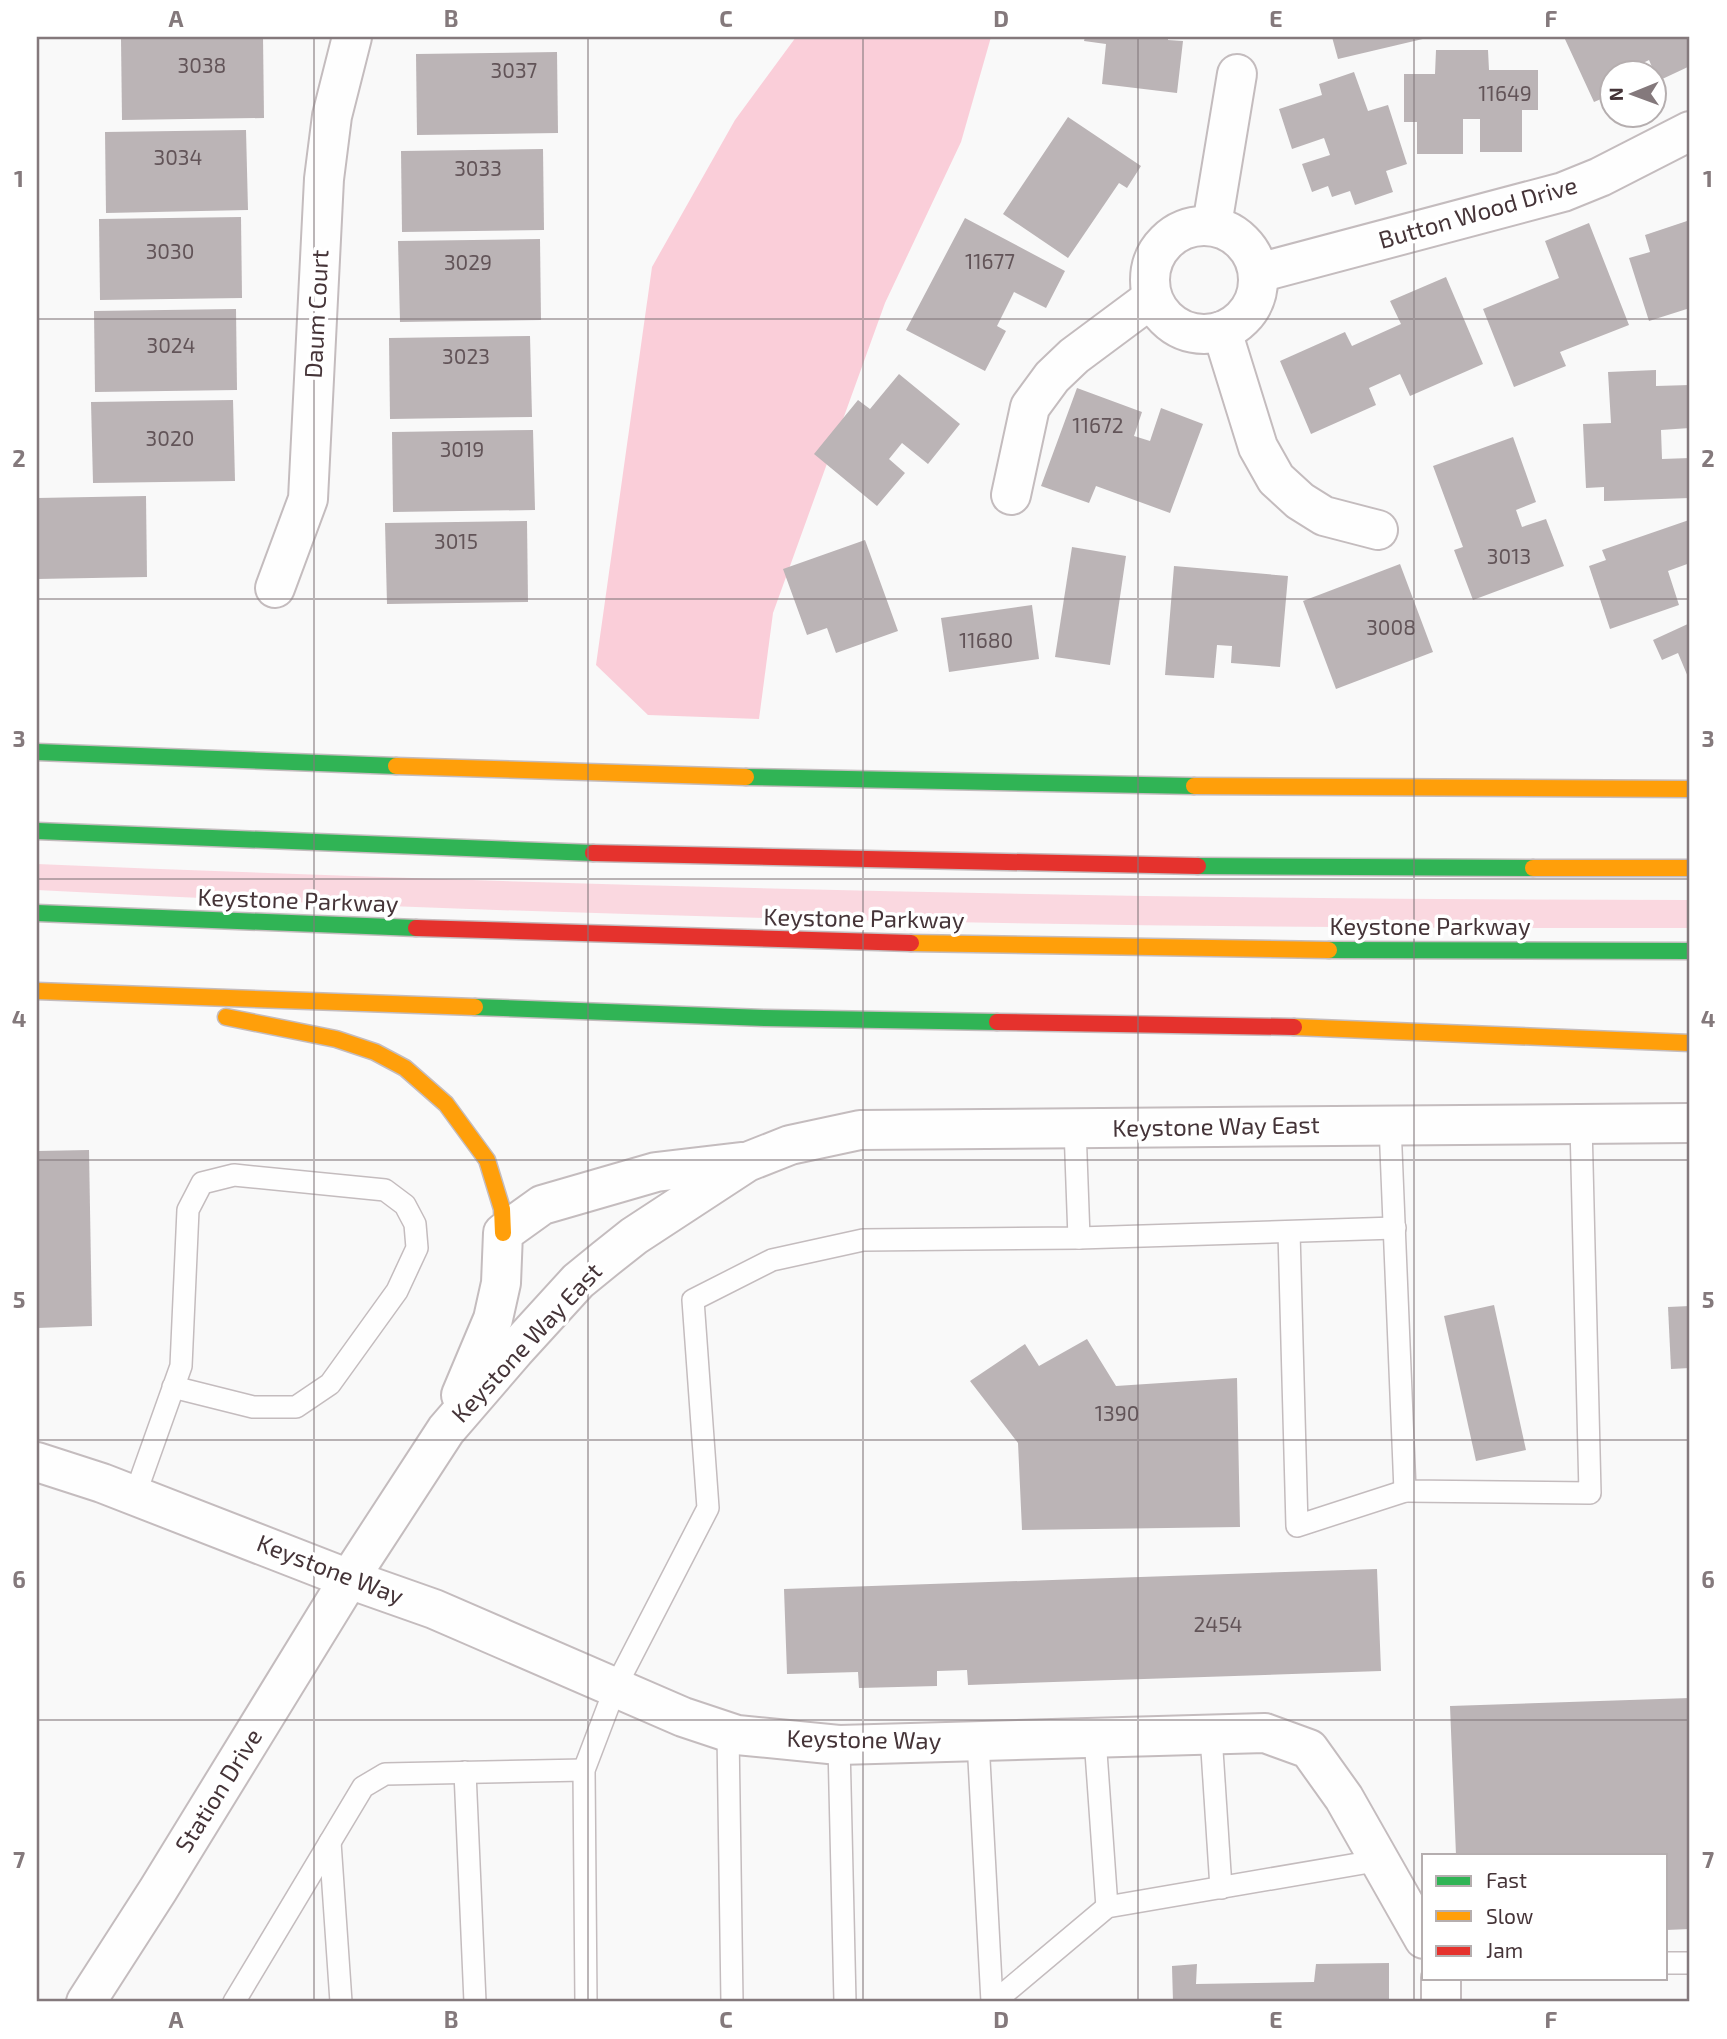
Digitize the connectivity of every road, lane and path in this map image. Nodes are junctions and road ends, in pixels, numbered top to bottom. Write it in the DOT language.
graph roads {
  1 [pos="352,37"];
  2 [pos="1237,74"];
  3 [pos="1690,131"];
  4 [pos="1212,225"];
  5 [pos="1258,273"];
  6 [pos="1152,298"];
  7 [pos="1222,331"];
  8 [pos="1011,495"];
  9 [pos="1378,530"];
  10 [pos="275,588"];
  11 [pos="37,752"];
  12 [pos="1690,789"];
  13 [pos="37,831"];
  14 [pos="1690,868"];
  15 [pos="37,912"];
  16 [pos="1690,951"];
  17 [pos="37,991"];
  18 [pos="107,994"];
  19 [pos="1690,1043"];
  20 [pos="1690,1123"];
  21 [pos="1581,1124"];
  22 [pos="1390,1125"];
  23 [pos="1075,1128"];
  24 [pos="747,1162"];
  25 [pos="1395,1228"];
  26 [pos="1289,1232"];
  27 [pos="503,1233"];
  28 [pos="1079,1238"];
  29 [pos="173,1387"];
  30 [pos="446,1430"];
  31 [pos="37,1462"];
  32 [pos="1405,1491"];
  33 [pos="135,1495"];
  34 [pos="349,1579"];
  35 [pos="616,1686"];
  36 [pos="727,1732"];
  37 [pos="1211,1735"];
  38 [pos="1095,1738"];
  39 [pos="978,1741"];
  40 [pos="839,1745"];
  41 [pos="584,1770"];
  42 [pos="465,1772"];
  43 [pos="330,1842"];
  44 [pos="1381,1860"];
  45 [pos="1221,1888"];
  46 [pos="1107,1907"];
  47 [pos="1422,1935"];
  48 [pos="1668,1963"];
  49 [pos="1690,1963"];
  50 [pos="1441,1980"];
  51 [pos="86,2002"];
  52 [pos="234,2002"];
  53 [pos="341,2002"];
  54 [pos="475,2002"];
  55 [pos="586,2002"];
  56 [pos="732,2002"];
  57 [pos="845,2002"];
  58 [pos="993,2002"];
  59 [pos="1441,2002"];
  1 -- 10 [label="street, Daum Court"];
  2 -- 4 [label="street"];
  3 -- 5 [label="street, Button Wood Drive"];
  4 -- 5 [label="street"];
  4 -- 6 [label="street"];
  5 -- 7 [label="street"];
  6 -- 7 [label="street"];
  6 -- 8 [label="street"];
  7 -- 9 [label="street"];
  11 -- 12 [label="main road"];
  13 -- 14 [label="main road"];
  15 -- 16 [label="main road, Keystone Parkway"];
  17 -- 18 [label="main road"];
  18 -- 19 [label="main road"];
  18 -- 27 [label="main road"];
  20 -- 21 [label="street, Keystone Way East"];
  21 -- 22 [label="street, Keystone Way East"];
  21 -- 32 [label="lane"];
  22 -- 23 [label="street, Keystone Way East"];
  22 -- 25 [label="lane"];
  23 -- 24 [label="street, Keystone Way East"];
  23 -- 28 [label="lane"];
  24 -- 27 [label="street, Keystone Way East"];
  24 -- 30 [label="street, Keystone Way East"];
  25 -- 26 [label="lane"];
  25 -- 32 [label="lane"];
  26 -- 28 [label="lane"];
  26 -- 32 [label="lane"];
  27 -- 30 [label="street, Keystone Way East"];
  28 -- 35 [label="lane"];
  29 -- 29 [label="lane"];
  29 -- 33 [label="lane"];
  30 -- 34 [label="street, Keystone Way East"];
  31 -- 33 [label="street, Keystone Way"];
  33 -- 34 [label="street, Keystone Way"];
  34 -- 35 [label="street, Keystone Way"];
  34 -- 51 [label="street, Station Drive"];
  35 -- 36 [label="street, Keystone Way"];
  35 -- 41 [label="lane"];
  36 -- 40 [label="street, Keystone Way"];
  36 -- 56 [label="lane"];
  37 -- 38 [label="street, Keystone Way"];
  37 -- 44 [label="street, Keystone Way"];
  37 -- 45 [label="lane"];
  38 -- 39 [label="street, Keystone Way"];
  38 -- 46 [label="lane"];
  39 -- 40 [label="street, Keystone Way"];
  39 -- 58 [label="lane"];
  40 -- 57 [label="lane"];
  41 -- 42 [label="lane"];
  41 -- 55 [label="lane"];
  42 -- 43 [label="lane"];
  42 -- 54 [label="lane"];
  43 -- 52 [label="lane"];
  43 -- 53 [label="lane"];
  44 -- 45 [label="lane"];
  44 -- 47 [label="street, Keystone Way"];
  45 -- 46 [label="lane"];
  46 -- 58 [label="lane"];
  48 -- 49 [label="lane"];
  50 -- 59 [label="street"];
}
